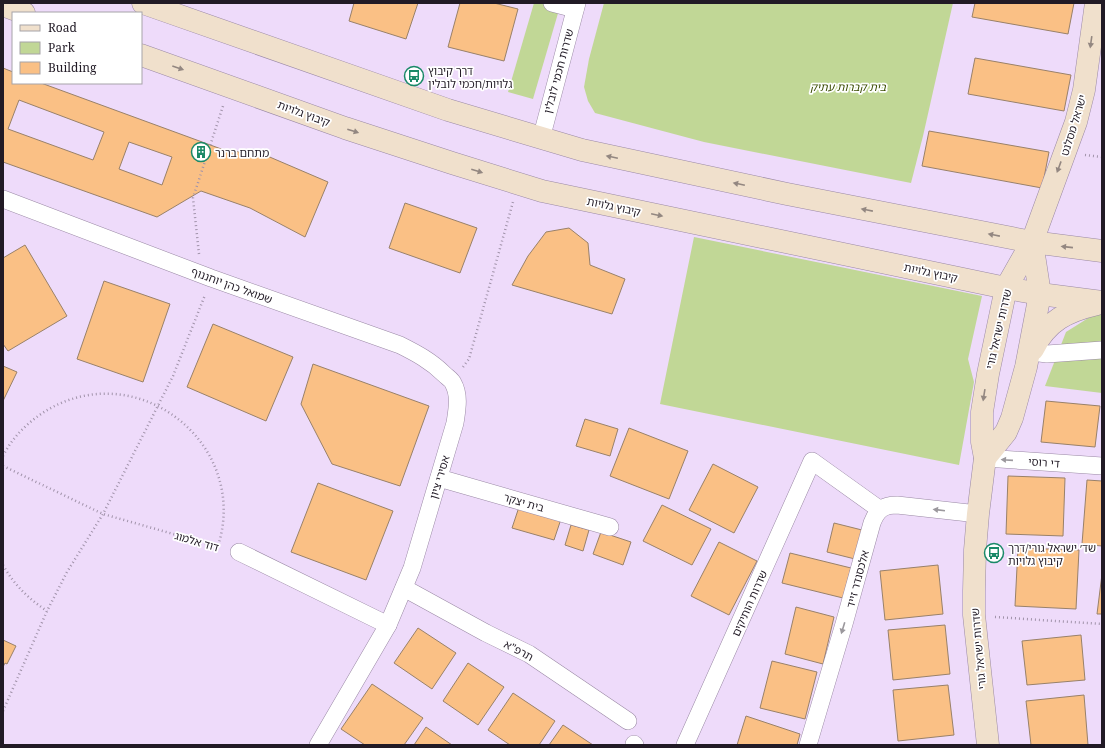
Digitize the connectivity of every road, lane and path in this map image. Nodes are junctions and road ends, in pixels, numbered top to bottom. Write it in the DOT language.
graph roads {
  1 [pos="143,3"];
  2 [pos="552,3"];
  3 [pos="1096,3"];
  4 [pos="3,5"];
  5 [pos="576,6"];
  6 [pos="21,12"];
  7 [pos="142,56"];
  8 [pos="230,87"];
  9 [pos="541,139"];
  10 [pos="514,196"];
  11 [pos="3,199"];
  12 [pos="1032,242"];
  13 [pos="1102,251"];
  14 [pos="205,276"];
  15 [pos="1006,288"];
  16 [pos="1040,294"];
  17 [pos="1102,302"];
  18 [pos="1102,350"];
  19 [pos="1029,359"];
  20 [pos="453,382"];
  21 [pos="158,406"];
  22 [pos="3,456"];
  23 [pos="985,458"];
  24 [pos="3,466"];
  25 [pos="1102,466"];
  26 [pos="439,478"];
  27 [pos="879,509"];
  28 [pos="103,514"];
  29 [pos="978,514"];
  30 [pos="610,527"];
  31 [pos="218,546"];
  32 [pos="239,552"];
  33 [pos="3,564"];
  34 [pos="404,588"];
  35 [pos="47,611"];
  36 [pos="388,624"];
  37 [pos="994,624"];
  38 [pos="1102,624"];
  39 [pos="3,711"];
  40 [pos="628,721"];
  41 [pos="318,745"];
  42 [pos="685,745"];
  43 [pos="808,745"];
  44 [pos="988,745"];
  1 -- 9 [label="main road"];
  2 -- 5 [label="street"];
  3 -- 12 [label="main road, ישראל מסלנט, one-way"];
  4 -- 6 [label="main road"];
  5 -- 9 [label="street, שדרות חכמי לובלין"];
  7 -- 8 [label="main road, קיבוץ גלויות, one-way"];
  8 -- 14 [label="path"];
  8 -- 15 [label="main road, קיבוץ גלויות, one-way"];
  12 -- 9 [label="main road, one-way"];
  10 -- 20 [label="path"];
  11 -- 14 [label="street, שמואל כהן יוחננוף"];
  13 -- 12 [label="main road, one-way"];
  12 -- 15 [label="main road, שדרות ישראל גורי"];
  12 -- 16 [label="main road"];
  14 -- 20 [label="street, שמואל כהן יוחננוף"];
  14 -- 21 [label="path"];
  15 -- 16 [label="main road, קיבוץ גלויות"];
  15 -- 23 [label="main road, שדרות ישראל גורי, one-way"];
  16 -- 17 [label="main road, קיבוץ גלויות"];
  16 -- 19 [label="main road"];
  17 -- 19 [label="main road"];
  18 -- 19 [label="street"];
  19 -- 23 [label="main road"];
  20 -- 26 [label="street, אסירי ציון"];
  21 -- 22 [label="path"];
  21 -- 28 [label="path"];
  21 -- 31 [label="path"];
  25 -- 23 [label="street, די רוסי, one-way"];
  23 -- 29 [label="main road, שדרות ישראל גורי"];
  24 -- 28 [label="path, דוד אלמוג"];
  26 -- 30 [label="street, בית יצקר"];
  26 -- 34 [label="street, אסירי ציון"];
  29 -- 27 [label="street, one-way"];
  27 -- 42 [label="street, שדרות הותיקים"];
  27 -- 43 [label="street, אלכסנדר זייד, one-way"];
  28 -- 31 [label="path, דוד אלמוג"];
  28 -- 35 [label="path"];
  29 -- 44 [label="main road, שדרות ישראל גורי"];
  31 -- 32 [label="path, דוד אלמוג"];
  32 -- 36 [label="street"];
  33 -- 35 [label="path"];
  34 -- 36 [label="street, אסירי ציון"];
  34 -- 40 [label="street, תרפ\"א"];
  35 -- 39 [label="path"];
  36 -- 41 [label="street, אסירי ציון"];
  37 -- 38 [label="path"];
}
